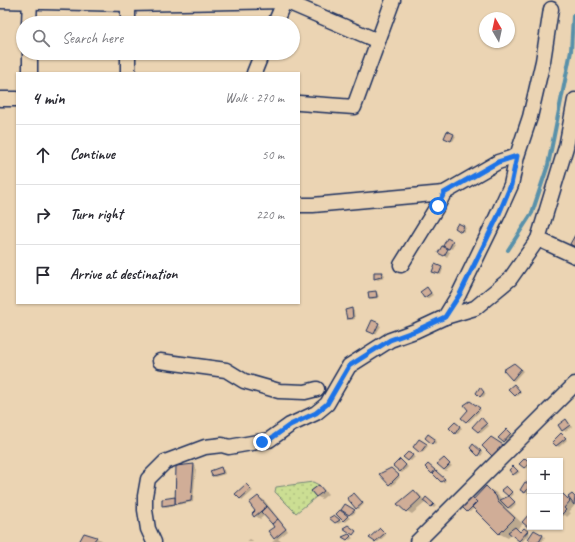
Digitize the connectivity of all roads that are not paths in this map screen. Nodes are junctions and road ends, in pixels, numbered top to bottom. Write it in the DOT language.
graph roads {
  1 [pos="393,0"];
  2 [pos="0,1"];
  3 [pos="30,1"];
  4 [pos="285,1"];
  5 [pos="129,2"];
  6 [pos="551,9"];
  7 [pos="30,16"];
  8 [pos="128,16"];
  9 [pos="278,16"];
  10 [pos="378,41"];
  11 [pos="30,60"];
  12 [pos="128,60"];
  13 [pos="259,60"];
  14 [pos="30,72"];
  15 [pos="128,72"];
  16 [pos="254,72"];
  17 [pos="0,99"];
  18 [pos="16,99"];
  19 [pos="575,100"];
  20 [pos="300,103"];
  21 [pos="570,149"];
  22 [pos="517,156"];
  23 [pos="444,193"];
  24 [pos="300,205"];
  25 [pos="538,239"];
  26 [pos="575,256"];
  27 [pos="401,265"];
  28 [pos="445,317"];
  29 [pos="160,361"];
  30 [pos="575,384"];
  31 [pos="317,389"];
  32 [pos="154,542"];
  33 [pos="417,542"];
  1 -- 10 [label="street"];
  2 -- 3 [label="street"];
  3 -- 5 [label="street"];
  3 -- 7 [label="street"];
  4 -- 5 [label="street"];
  4 -- 9 [label="street"];
  4 -- 10 [label="street"];
  5 -- 8 [label="street"];
  6 -- 22 [label="street"];
  10 -- 20 [label="street"];
  11 -- 14 [label="street"];
  12 -- 15 [label="street"];
  13 -- 16 [label="street"];
  17 -- 18 [label="street"];
  19 -- 21 [label="street"];
  21 -- 25 [label="street"];
  22 -- 23 [label="street"];
  22 -- 28 [label="street"];
  23 -- 24 [label="street"];
  23 -- 27 [label="street"];
  25 -- 26 [label="street"];
  25 -- 28 [label="street"];
  28 -- 32 [label="street"];
  29 -- 31 [label="street"];
  30 -- 33 [label="street"];
}
